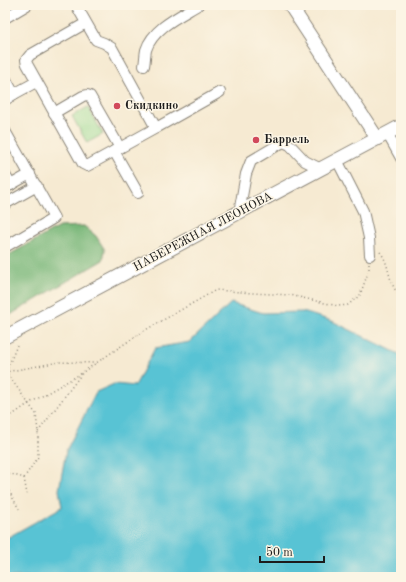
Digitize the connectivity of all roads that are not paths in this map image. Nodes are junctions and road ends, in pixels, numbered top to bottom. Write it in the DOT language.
graph roads {
  1 [pos="27,5"];
  2 [pos="76,5"];
  3 [pos="198,5"];
  4 [pos="290,5"];
  5 [pos="5,18"];
  6 [pos="86,23"];
  7 [pos="144,66"];
  8 [pos="5,78"];
  9 [pos="36,82"];
  10 [pos="220,92"];
  11 [pos="9,97"];
  12 [pos="54,112"];
  13 [pos="401,126"];
  14 [pos="156,128"];
  15 [pos="5,131"];
  16 [pos="382,136"];
  17 [pos="117,150"];
  18 [pos="401,158"];
  19 [pos="337,160"];
  20 [pos="321,169"];
  21 [pos="30,174"];
  22 [pos="5,175"];
  23 [pos="37,186"];
  24 [pos="8,187"];
  25 [pos="138,193"];
  26 [pos="5,204"];
  27 [pos="239,213"];
  28 [pos="5,247"];
  29 [pos="374,253"];
  30 [pos="5,337"];
  1 -- 5 [label="street"];
  2 -- 6 [label="street"];
  3 -- 7 [label="street"];
  4 -- 16 [label="main road"];
  6 -- 9 [label="street"];
  6 -- 14 [label="street"];
  8 -- 11 [label="street"];
  9 -- 11 [label="street"];
  9 -- 12 [label="street"];
  10 -- 14 [label="street"];
  12 -- 17 [label="street"];
  12 -- 17 [label="street"];
  13 -- 16 [label="main road, НАБЕРЕЖНАЯ ЛЕОНОВА"];
  14 -- 17 [label="street"];
  15 -- 21 [label="street"];
  16 -- 18 [label="street"];
  16 -- 19 [label="main road, НАБЕРЕЖНАЯ ЛЕОНОВА"];
  17 -- 25 [label="street"];
  19 -- 20 [label="main road, НАБЕРЕЖНАЯ ЛЕОНОВА"];
  19 -- 29 [label="street"];
  20 -- 27 [label="main road, НАБЕРЕЖНАЯ ЛЕОНОВА"];
  20 -- 27 [label="street"];
  21 -- 23 [label="street"];
  21 -- 24 [label="street"];
  22 -- 24 [label="street"];
  23 -- 26 [label="street"];
  23 -- 28 [label="street"];
  27 -- 30 [label="main road, НАБЕРЕЖНАЯ ЛЕОНОВА"];
}
